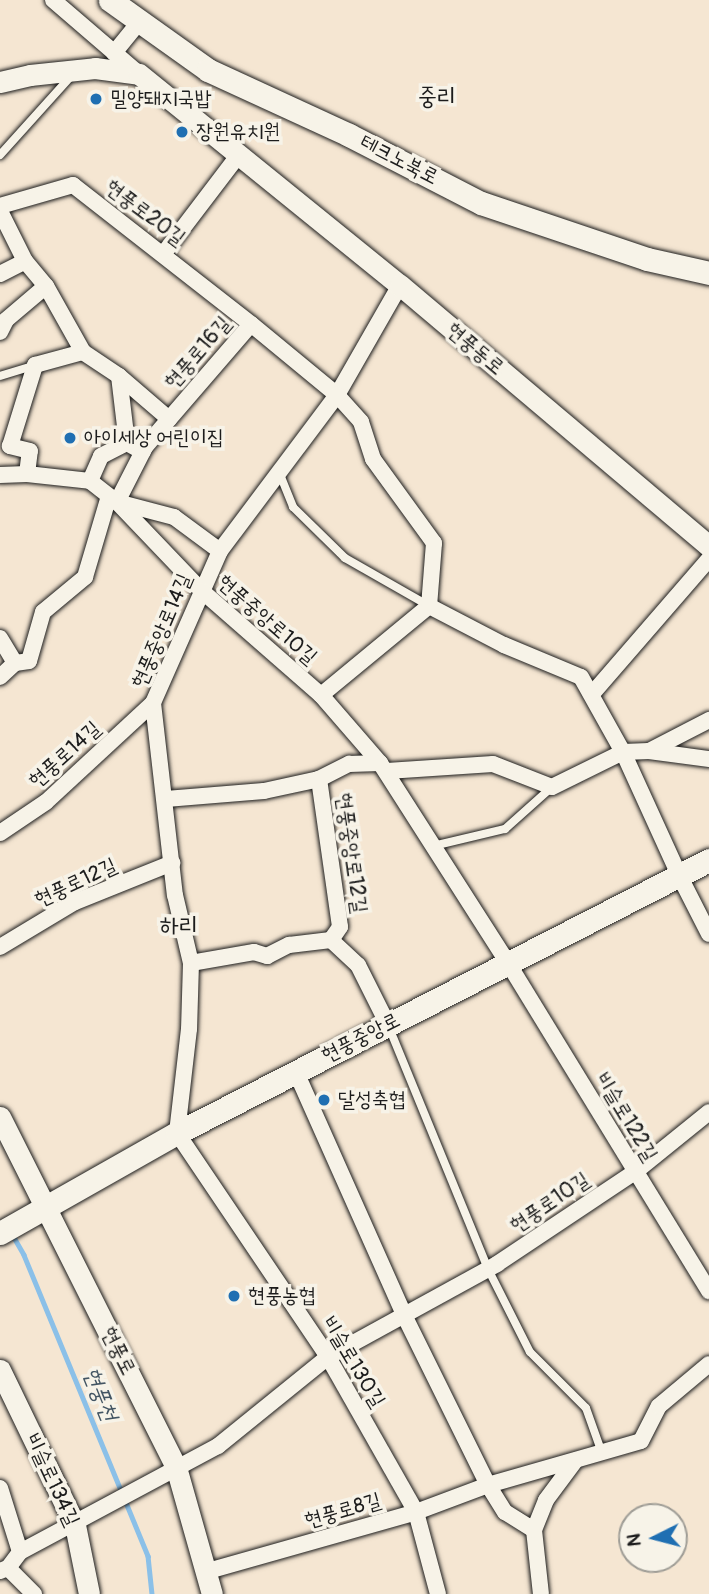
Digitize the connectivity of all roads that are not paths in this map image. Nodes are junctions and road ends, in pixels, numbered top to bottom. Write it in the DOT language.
graph roads {
  1 [pos="53,0"];
  2 [pos="117,3"];
  3 [pos="139,22"];
  4 [pos="114,53"];
  5 [pos="76,70"];
  6 [pos="139,74"];
  7 [pos="0,82"];
  8 [pos="0,155"];
  9 [pos="238,156"];
  10 [pos="0,208"];
  11 [pos="164,253"];
  12 [pos="25,261"];
  13 [pos="709,273"];
  14 [pos="0,274"];
  15 [pos="400,285"];
  16 [pos="46,286"];
  17 [pos="251,324"];
  18 [pos="3,326"];
  19 [pos="83,352"];
  20 [pos="35,365"];
  21 [pos="0,376"];
  22 [pos="119,376"];
  23 [pos="337,395"];
  24 [pos="169,419"];
  25 [pos="127,443"];
  26 [pos="143,452"];
  27 [pos="279,472"];
  28 [pos="27,474"];
  29 [pos="0,475"];
  30 [pos="89,481"];
  31 [pos="113,499"];
  32 [pos="709,546"];
  33 [pos="220,551"];
  34 [pos="709,559"];
  35 [pos="202,591"];
  36 [pos="429,606"];
  37 [pos="0,638"];
  38 [pos="15,663"];
  39 [pos="0,677"];
  40 [pos="592,694"];
  41 [pos="321,695"];
  42 [pos="153,703"];
  43 [pos="709,720"];
  44 [pos="649,751"];
  45 [pos="623,752"];
  46 [pos="709,759"];
  47 [pos="384,767"];
  48 [pos="318,779"];
  49 [pos="552,787"];
  50 [pos="166,799"];
  51 [pos="0,834"];
  52 [pos="431,846"];
  53 [pos="709,860"];
  54 [pos="173,863"];
  55 [pos="679,875"];
  56 [pos="709,934"];
  57 [pos="331,940"];
  58 [pos="0,947"];
  59 [pos="191,963"];
  60 [pos="508,963"];
  61 [pos="388,1024"];
  62 [pos="296,1072"];
  63 [pos="709,1112"];
  64 [pos="0,1117"];
  65 [pos="177,1133"];
  66 [pos="635,1172"];
  67 [pos="47,1209"];
  68 [pos="0,1233"];
  69 [pos="488,1269"];
  70 [pos="709,1292"];
  71 [pos="404,1315"];
  72 [pos="328,1357"];
  73 [pos="709,1364"];
  74 [pos="0,1370"];
  75 [pos="602,1453"];
  76 [pos="575,1461"];
  77 [pos="176,1467"];
  78 [pos="488,1485"];
  79 [pos="0,1488"];
  80 [pos="416,1512"];
  81 [pos="75,1525"];
  82 [pos="534,1530"];
  83 [pos="20,1552"];
  84 [pos="4,1569"];
  85 [pos="208,1572"];
  86 [pos="34,1594"];
  87 [pos="89,1594"];
  88 [pos="212,1594"];
  89 [pos="438,1594"];
  90 [pos="541,1594"];
  1 -- 4 [label="street"];
  2 -- 3 [label="main road, 테크노북로"];
  3 -- 4 [label="street"];
  3 -- 13 [label="main road, 테크노북로"];
  4 -- 6 [label="street"];
  5 -- 6 [label="street"];
  5 -- 7 [label="street"];
  5 -- 8 [label="lane"];
  6 -- 9 [label="street, 현풍동로"];
  9 -- 11 [label="street"];
  9 -- 15 [label="street, 현풍동로"];
  10 -- 11 [label="street, 현풍로20길"];
  10 -- 12 [label="street"];
  11 -- 17 [label="street, 현풍로20길"];
  12 -- 14 [label="street"];
  12 -- 16 [label="street"];
  15 -- 23 [label="street, 현풍중앙로14길"];
  15 -- 32 [label="street, 현풍동로"];
  16 -- 18 [label="street"];
  16 -- 19 [label="street"];
  17 -- 23 [label="street, 현풍로16길"];
  17 -- 24 [label="street, 현풍로16길"];
  19 -- 20 [label="street"];
  19 -- 22 [label="street"];
  20 -- 21 [label="lane"];
  20 -- 28 [label="street"];
  22 -- 24 [label="street"];
  22 -- 25 [label="street"];
  23 -- 27 [label="street, 현풍중앙로14길"];
  23 -- 36 [label="street"];
  24 -- 26 [label="street, 현풍로16길"];
  25 -- 26 [label="street"];
  25 -- 30 [label="street"];
  26 -- 31 [label="street, 현풍로16길"];
  27 -- 33 [label="street, 현풍중앙로14길"];
  27 -- 36 [label="lane"];
  28 -- 29 [label="street"];
  28 -- 30 [label="street"];
  30 -- 31 [label="street, 현풍중앙로10길"];
  31 -- 33 [label="street, 현풍중앙로10길"];
  31 -- 35 [label="street, 현풍중앙로10길"];
  31 -- 38 [label="street, 현풍로16길"];
  33 -- 35 [label="street, 현풍중앙로14길"];
  34 -- 40 [label="street"];
  35 -- 41 [label="street, 현풍중앙로10길"];
  35 -- 42 [label="street, 현풍중앙로14길"];
  36 -- 40 [label="street"];
  36 -- 41 [label="street"];
  37 -- 38 [label="street"];
  38 -- 39 [label="street, 현풍로16길"];
  40 -- 45 [label="street"];
  41 -- 47 [label="street, 현풍중앙로10길"];
  42 -- 50 [label="street, 현풍중앙로14길"];
  42 -- 51 [label="street, 현풍로14길"];
  43 -- 44 [label="street"];
  44 -- 45 [label="street"];
  44 -- 46 [label="street"];
  45 -- 49 [label="street"];
  45 -- 55 [label="street"];
  47 -- 48 [label="street"];
  47 -- 49 [label="street"];
  47 -- 52 [label="street, 현풍중앙로10길"];
  48 -- 50 [label="street, 현풍중앙로12길"];
  48 -- 57 [label="street, 현풍중앙로12길"];
  49 -- 52 [label="lane"];
  50 -- 54 [label="street, 현풍중앙로14길"];
  52 -- 60 [label="street, 현풍중앙로10길"];
  53 -- 55 [label="main road, 현풍중앙로"];
  54 -- 58 [label="street, 현풍로12길"];
  54 -- 59 [label="street, 현풍중앙로14길"];
  55 -- 56 [label="street"];
  55 -- 60 [label="main road, 현풍중앙로"];
  57 -- 59 [label="street"];
  57 -- 61 [label="street, 현풍중앙로12길"];
  59 -- 65 [label="street, 현풍중앙로14길"];
  60 -- 61 [label="main road, 현풍중앙로"];
  60 -- 66 [label="street, 비슬로122길"];
  61 -- 62 [label="main road, 현풍중앙로"];
  61 -- 69 [label="lane"];
  62 -- 65 [label="main road, 현풍중앙로"];
  62 -- 71 [label="street"];
  63 -- 66 [label="street, 현풍로10길"];
  64 -- 67 [label="street, 현풍로"];
  65 -- 67 [label="main road, 현풍중앙로"];
  65 -- 72 [label="street, 비슬로130길"];
  66 -- 69 [label="street, 현풍로10길"];
  66 -- 70 [label="street, 비슬로122길"];
  67 -- 68 [label="main road, 현풍중앙로"];
  67 -- 77 [label="street, 현풍로"];
  69 -- 71 [label="street, 현풍로10길"];
  69 -- 75 [label="lane"];
  71 -- 72 [label="street, 현풍로10길"];
  71 -- 78 [label="street"];
  72 -- 77 [label="street, 현풍로10길"];
  72 -- 80 [label="street, 비슬로130길"];
  73 -- 75 [label="street, 현풍로8길"];
  74 -- 81 [label="street, 비슬로134길"];
  75 -- 76 [label="street, 현풍로8길"];
  76 -- 78 [label="street, 현풍로8길"];
  76 -- 82 [label="street"];
  77 -- 81 [label="street, 현풍로10길"];
  77 -- 85 [label="street, 현풍로"];
  78 -- 80 [label="street, 현풍로8길"];
  78 -- 82 [label="street"];
  79 -- 83 [label="street"];
  80 -- 85 [label="street, 현풍로8길"];
  80 -- 89 [label="street, 비슬로130길"];
  81 -- 83 [label="street, 현풍로10길"];
  81 -- 87 [label="street, 비슬로134길"];
  82 -- 90 [label="street"];
  83 -- 84 [label="street"];
  84 -- 86 [label="street"];
  85 -- 88 [label="street, 현풍로"];
}
